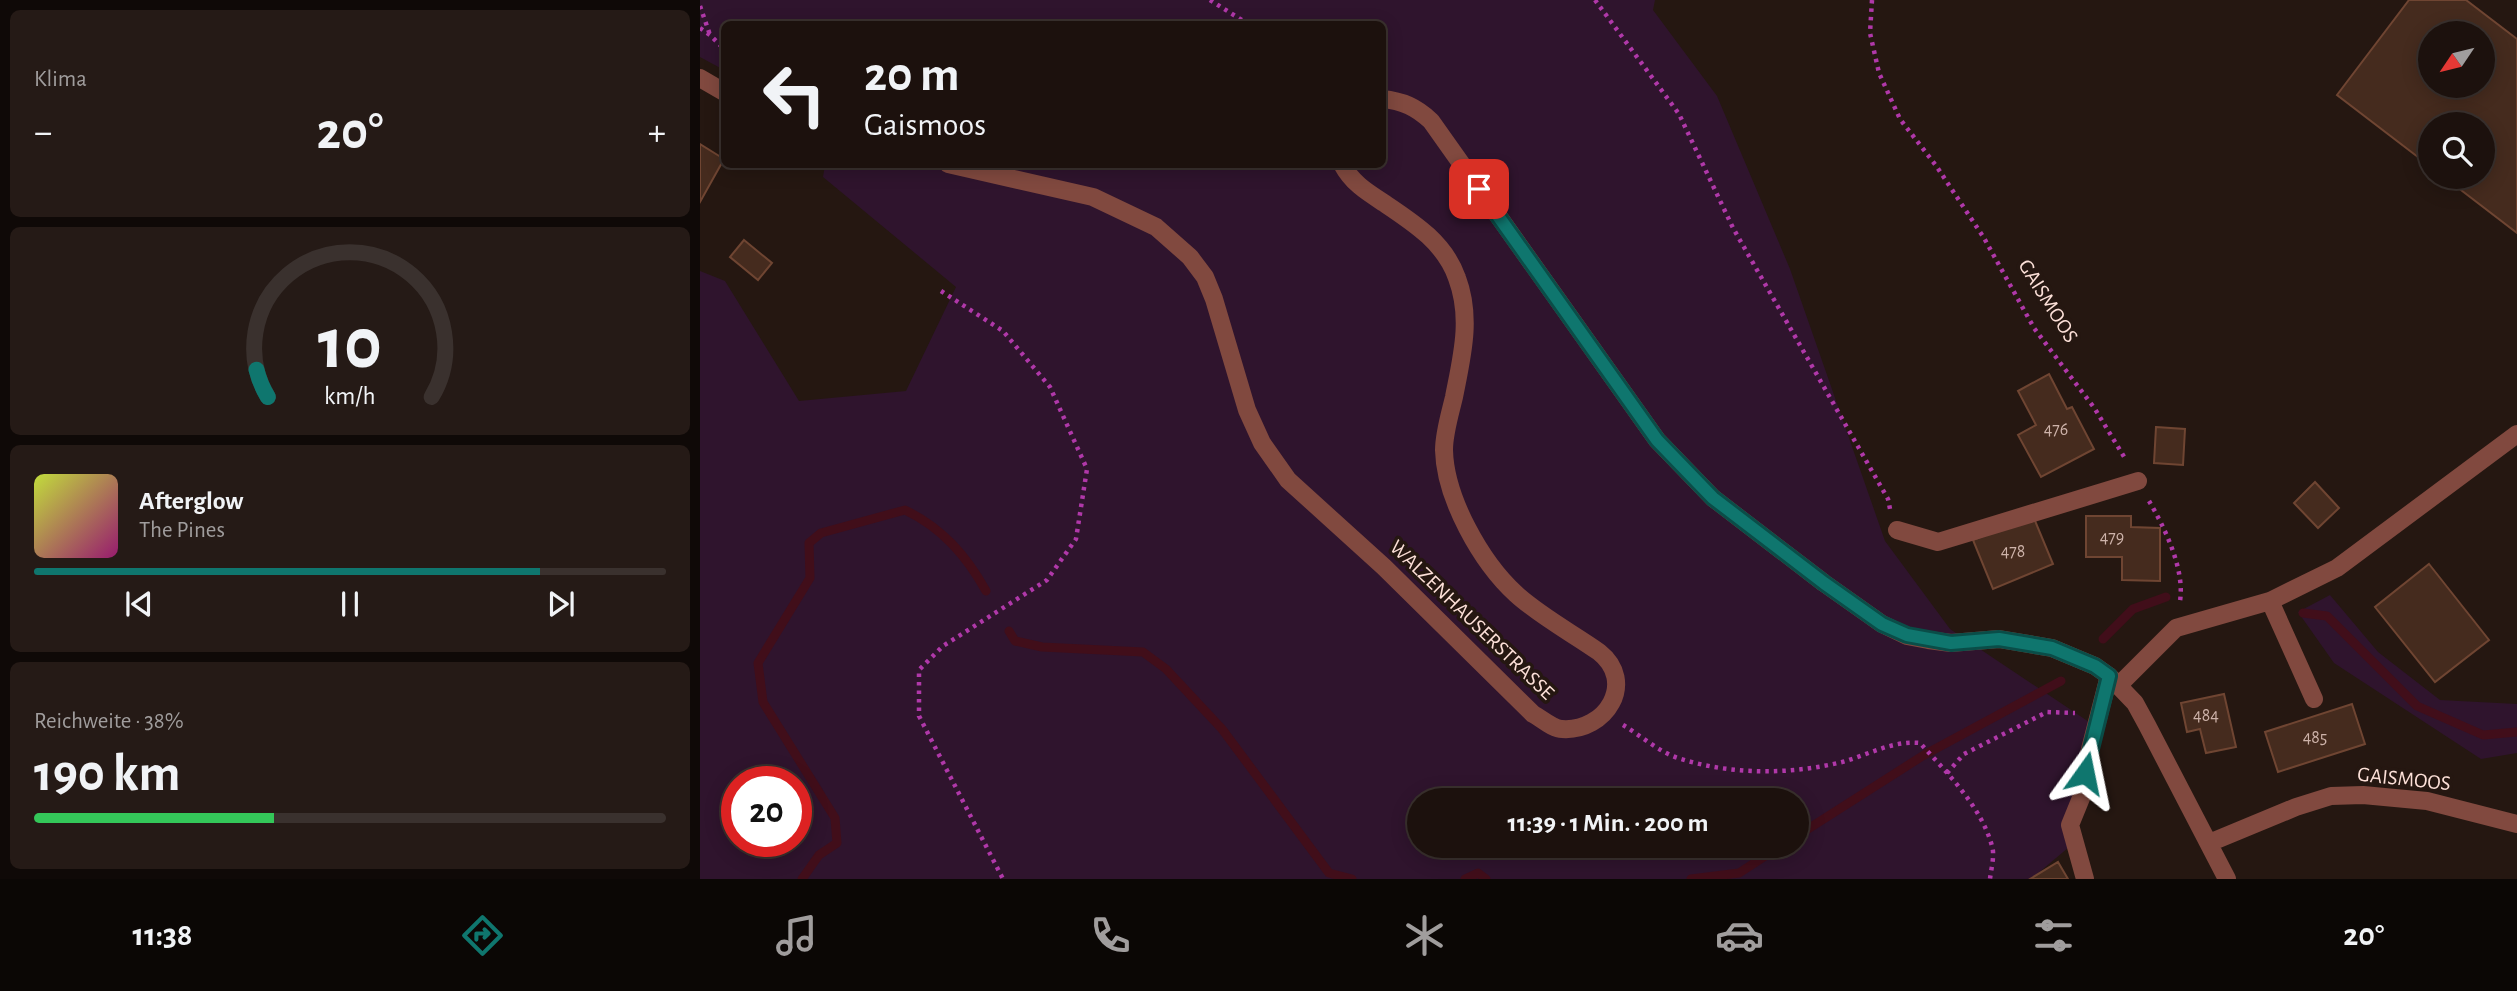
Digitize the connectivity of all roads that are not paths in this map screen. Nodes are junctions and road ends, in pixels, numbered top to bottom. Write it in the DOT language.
graph roads {
  1 [pos="700,78"];
  2 [pos="721,90"];
  3 [pos="1386,99"];
  4 [pos="966,168"];
  5 [pos="1345,168"];
  6 [pos="2517,434"];
  7 [pos="2138,481"];
  8 [pos="1896,530"];
  9 [pos="2270,601"];
  10 [pos="2114,680"];
  11 [pos="2314,699"];
  12 [pos="2517,824"];
  13 [pos="2209,843"];
  14 [pos="2085,879"];
  15 [pos="2227,879"];
  1 -- 2 [label="street"];
  3 -- 10 [label="street"];
  4 -- 5 [label="street, WALZENHAUSERSTRASSE"];
  6 -- 9 [label="street"];
  7 -- 8 [label="street"];
  9 -- 10 [label="street"];
  9 -- 11 [label="street"];
  10 -- 13 [label="street"];
  10 -- 14 [label="street"];
  12 -- 13 [label="street, GAISMOOS"];
  13 -- 15 [label="street"];
}
